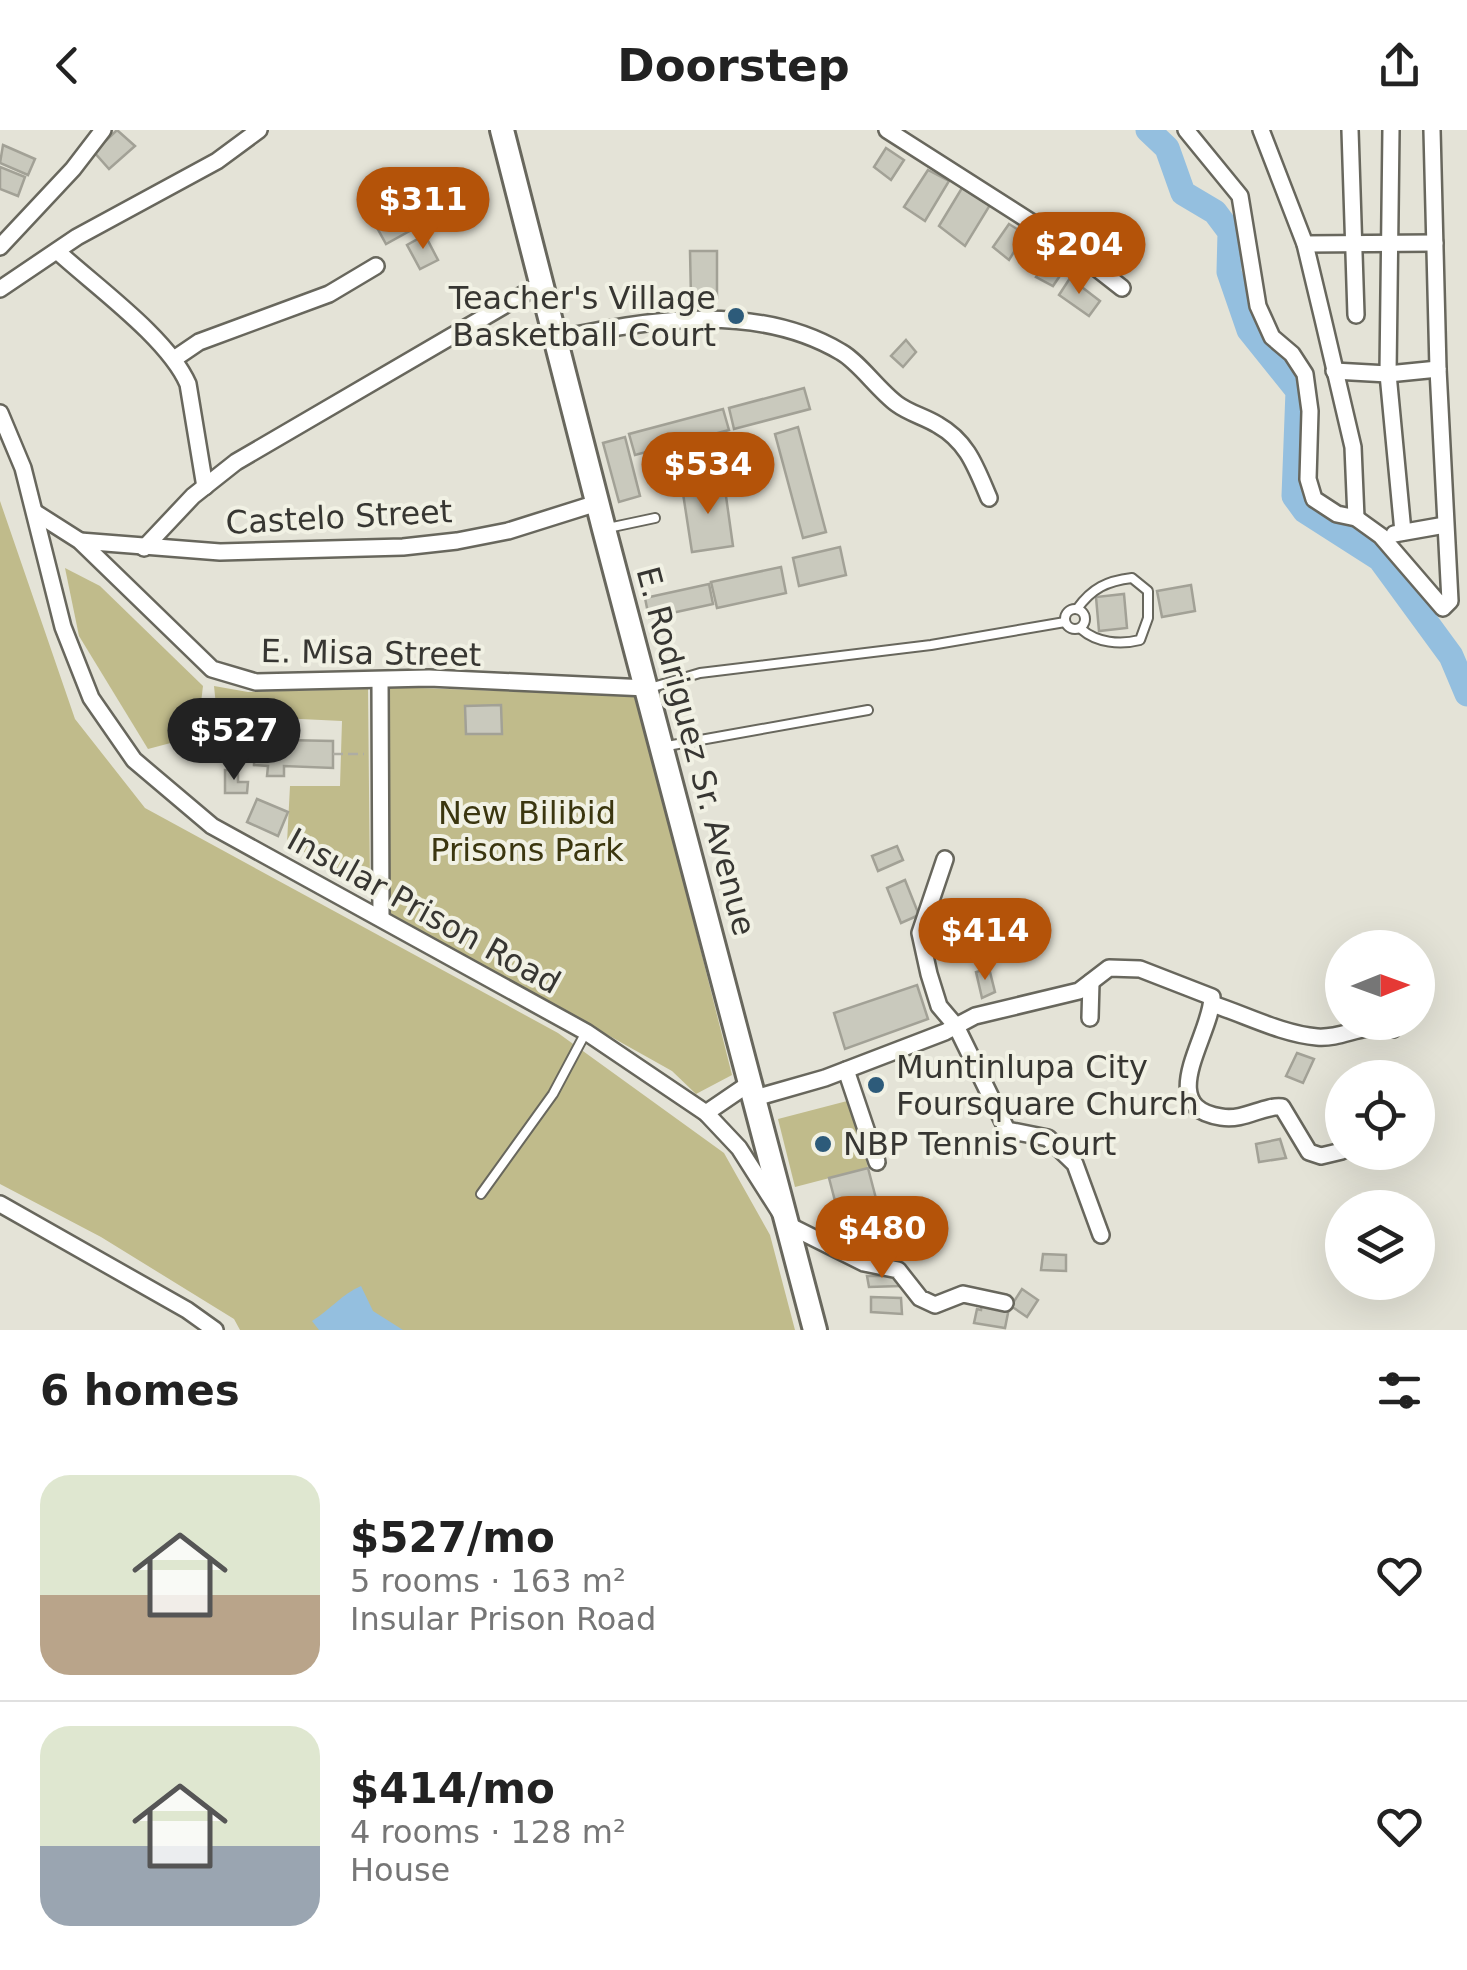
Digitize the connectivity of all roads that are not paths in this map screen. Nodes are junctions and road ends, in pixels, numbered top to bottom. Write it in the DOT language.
graph roads {
  1 [pos="103,130"];
  2 [pos="259,130"];
  3 [pos="887,130"];
  4 [pos="1186,130"];
  5 [pos="1261,130"];
  6 [pos="1350,130"];
  7 [pos="1391,130"];
  8 [pos="1432,130"];
  9 [pos="506,131"];
  10 [pos="1435,242"];
  11 [pos="1355,243"];
  12 [pos="1391,243"];
  13 [pos="1304,244"];
  14 [pos="0,247"];
  15 [pos="57,251"];
  16 [pos="376,266"];
  17 [pos="542,284"];
  18 [pos="1122,288"];
  19 [pos="0,289"];
  20 [pos="1356,315"];
  21 [pos="556,339"];
  22 [pos="174,359"];
  23 [pos="1438,369"];
  24 [pos="1334,371"];
  25 [pos="1388,374"];
  26 [pos="0,413"];
  27 [pos="205,487"];
  28 [pos="990,498"];
  29 [pos="597,503"];
  30 [pos="36,513"];
  31 [pos="655,518"];
  32 [pos="1356,518"];
  33 [pos="1444,525"];
  34 [pos="604,529"];
  35 [pos="1404,532"];
  36 [pos="1380,536"];
  37 [pos="80,541"];
  38 [pos="144,548"];
  39 [pos="1077,609"];
  40 [pos="1064,622"];
  41 [pos="1081,629"];
  42 [pos="380,680"];
  43 [pos="648,688"];
  44 [pos="868,710"];
  45 [pos="662,747"];
  46 [pos="945,859"];
  47 [pos="382,918"];
  48 [pos="1091,982"];
  49 [pos="1212,1004"];
  50 [pos="1090,1018"];
  51 [pos="956,1026"];
  52 [pos="586,1032"];
  53 [pos="1325,1036"];
  54 [pos="846,1070"];
  55 [pos="752,1090"];
  56 [pos="706,1112"];
  57 [pos="1325,1155"];
  58 [pos="877,1162"];
  59 [pos="481,1194"];
  60 [pos="0,1204"];
  61 [pos="788,1226"];
  62 [pos="1101,1236"];
  63 [pos="1005,1303"];
  64 [pos="215,1330"];
  65 [pos="816,1330"];
  1 -- 14 [label="street"];
  2 -- 15 [label="street"];
  3 -- 18 [label="street"];
  4 -- 32 [label="street"];
  5 -- 13 [label="street"];
  6 -- 11 [label="street"];
  7 -- 12 [label="street"];
  8 -- 10 [label="street"];
  9 -- 17 [label="street, E. Rodriguez Sr. Avenue"];
  10 -- 12 [label="street"];
  10 -- 23 [label="street"];
  11 -- 12 [label="street"];
  11 -- 13 [label="street"];
  11 -- 20 [label="street"];
  12 -- 25 [label="street"];
  13 -- 24 [label="street"];
  15 -- 19 [label="street"];
  15 -- 22 [label="street"];
  16 -- 22 [label="street"];
  17 -- 21 [label="street, E. Rodriguez Sr. Avenue"];
  17 -- 27 [label="street"];
  21 -- 28 [label="street"];
  21 -- 29 [label="street, E. Rodriguez Sr. Avenue"];
  22 -- 27 [label="street"];
  23 -- 25 [label="street"];
  23 -- 33 [label="street"];
  24 -- 25 [label="street"];
  24 -- 32 [label="street"];
  25 -- 35 [label="street"];
  26 -- 30 [label="street, Insular Prison Road"];
  27 -- 38 [label="street"];
  29 -- 34 [label="street, E. Rodriguez Sr. Avenue"];
  29 -- 38 [label="street, Castelo Street"];
  30 -- 37 [label="street, E. Misa Street"];
  30 -- 47 [label="street, Insular Prison Road"];
  31 -- 34 [label="lane"];
  32 -- 36 [label="street"];
  33 -- 35 [label="street"];
  33 -- 36 [label="street"];
  34 -- 43 [label="street, E. Rodriguez Sr. Avenue"];
  35 -- 36 [label="street"];
  37 -- 38 [label="street, Castelo Street"];
  37 -- 42 [label="street, E. Misa Street"];
  39 -- 40 [label="lane"];
  39 -- 41 [label="lane"];
  39 -- 41 [label="lane"];
  40 -- 41 [label="lane"];
  40 -- 43 [label="lane"];
  42 -- 43 [label="street, E. Misa Street"];
  42 -- 47 [label="street"];
  43 -- 45 [label="street, E. Rodriguez Sr. Avenue"];
  44 -- 45 [label="lane"];
  45 -- 55 [label="street, E. Rodriguez Sr. Avenue"];
  46 -- 51 [label="street"];
  47 -- 52 [label="street, Insular Prison Road"];
  48 -- 49 [label="street"];
  48 -- 50 [label="street"];
  48 -- 51 [label="street"];
  49 -- 53 [label="street"];
  49 -- 57 [label="street"];
  51 -- 54 [label="street"];
  51 -- 62 [label="street"];
  52 -- 56 [label="street, Insular Prison Road"];
  52 -- 59 [label="lane"];
  54 -- 55 [label="street"];
  54 -- 58 [label="street"];
  55 -- 56 [label="street"];
  55 -- 61 [label="street, E. Rodriguez Sr. Avenue"];
  56 -- 61 [label="street, Insular Prison Road"];
  60 -- 64 [label="street"];
  61 -- 63 [label="street"];
  61 -- 65 [label="street, E. Rodriguez Sr. Avenue"];
}
